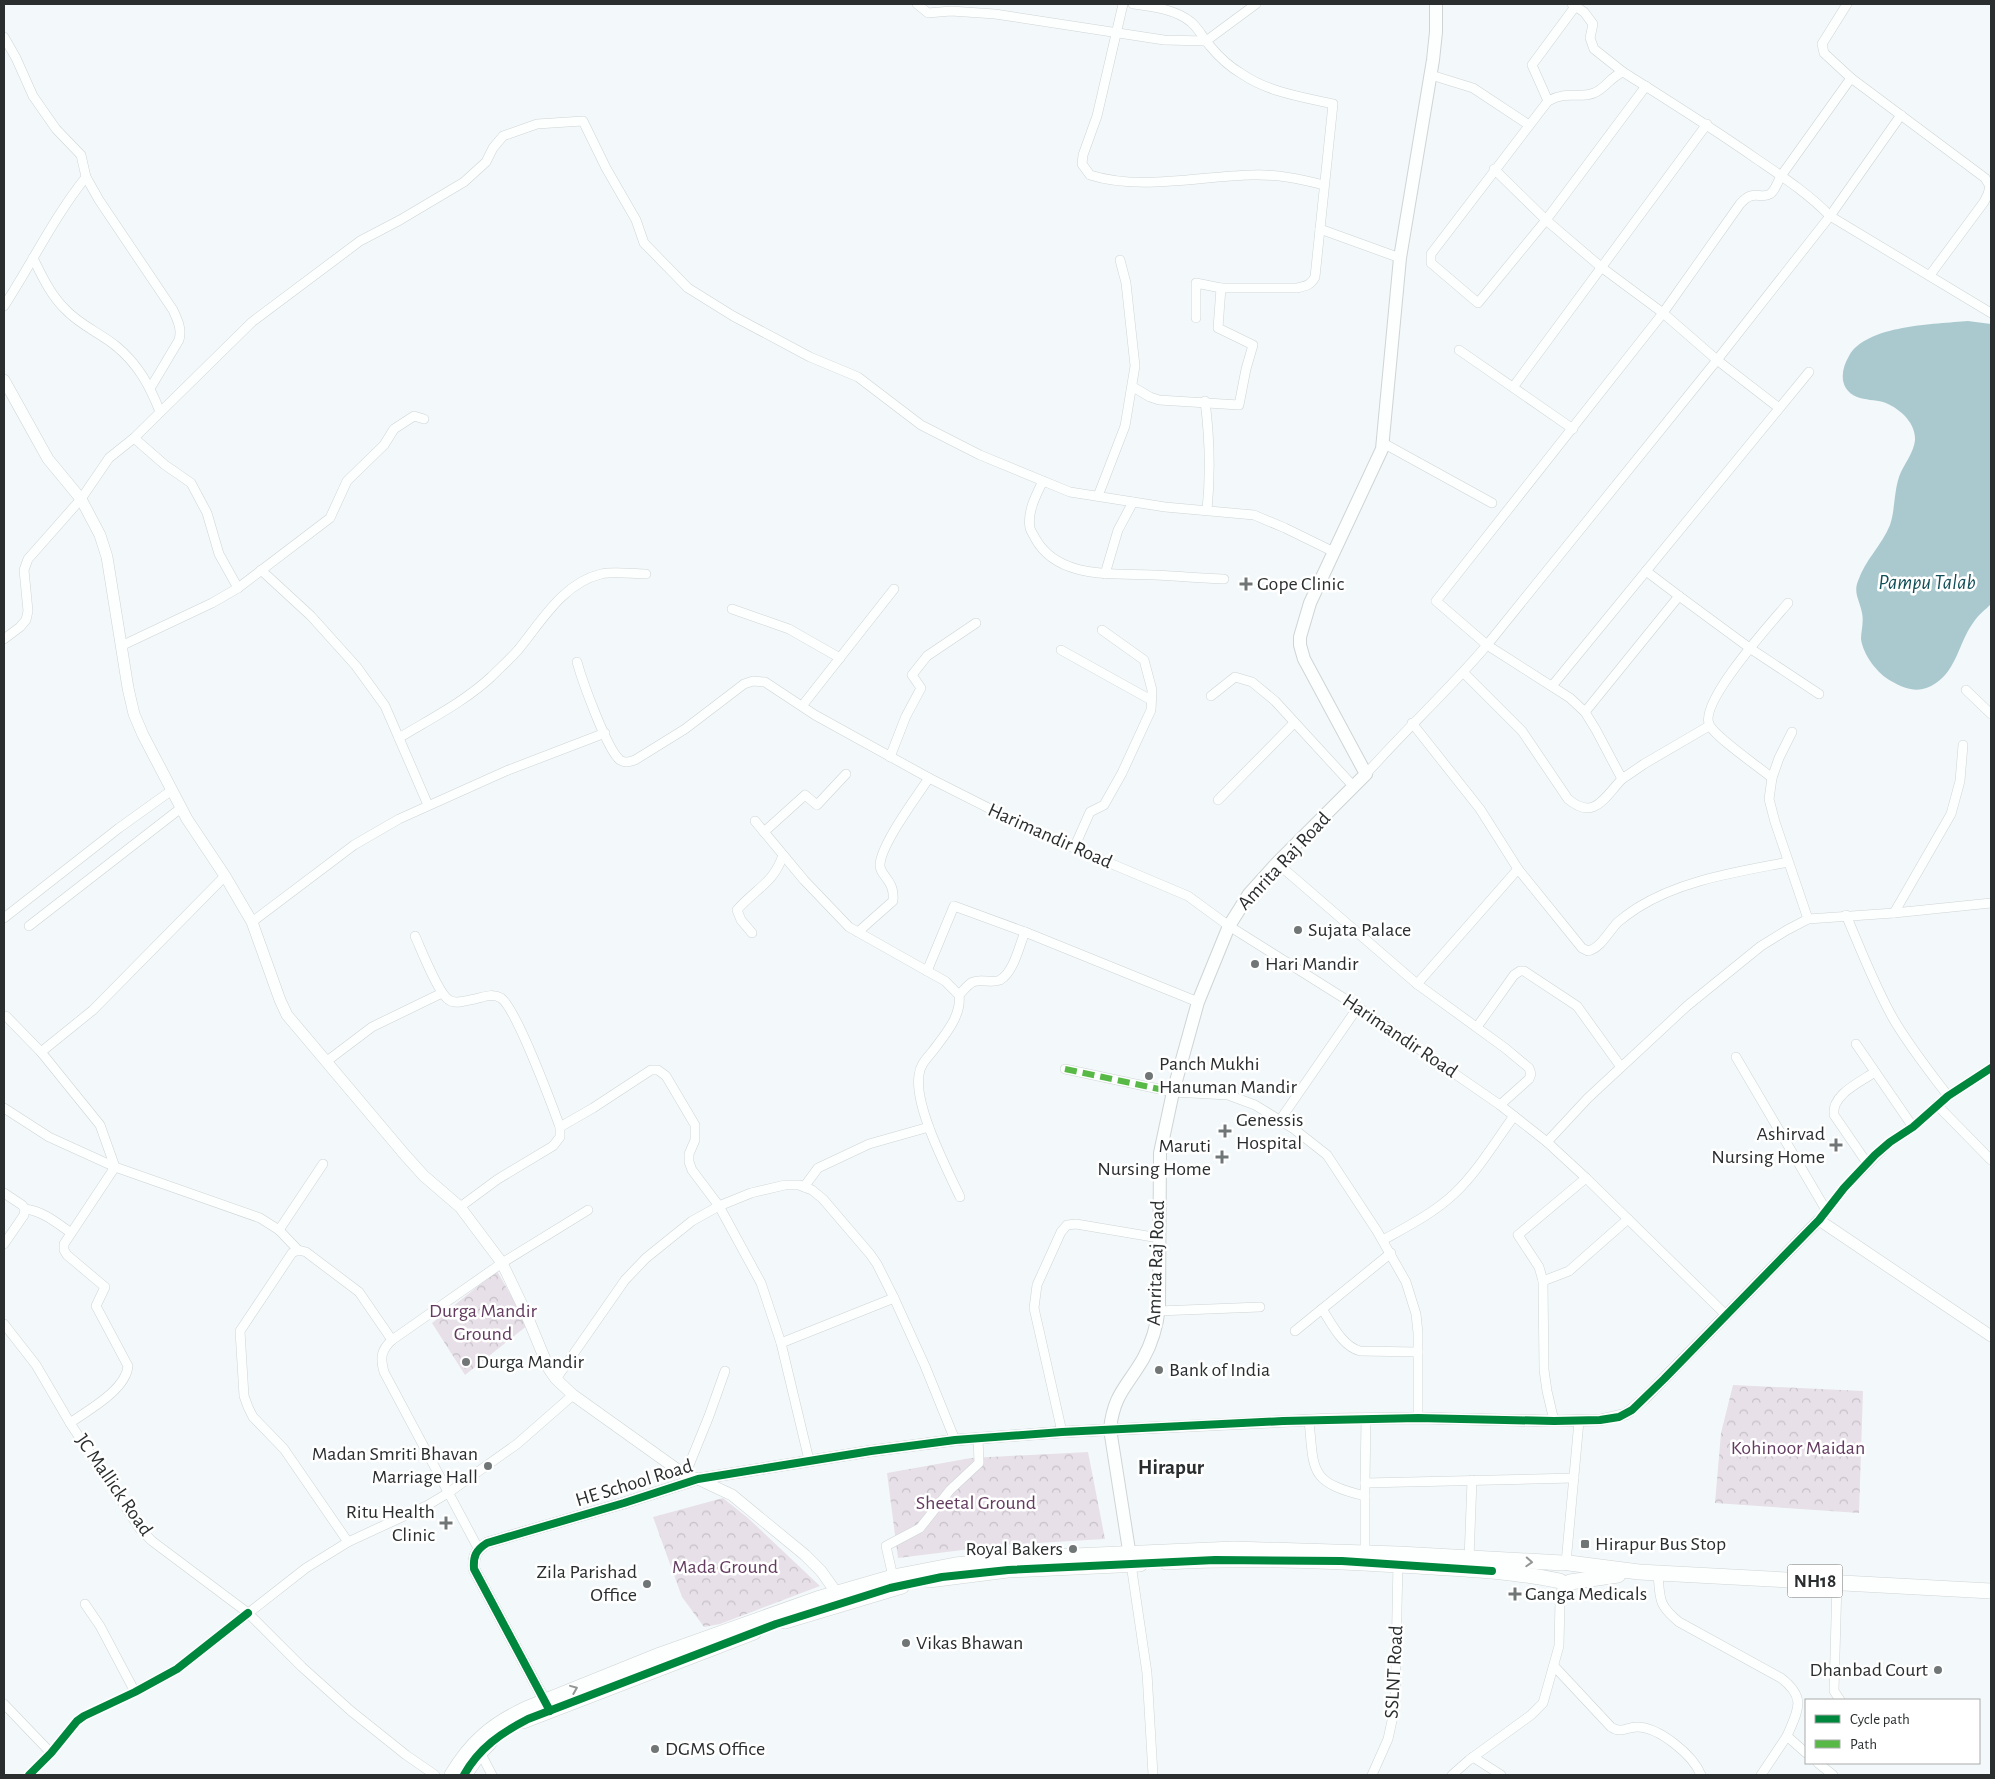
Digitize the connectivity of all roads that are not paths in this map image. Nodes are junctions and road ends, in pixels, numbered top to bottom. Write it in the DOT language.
graph roads {
  1 [pos="917,4"];
  2 [pos="1123,4"];
  3 [pos="1133,4"];
  4 [pos="1256,4"];
  5 [pos="1436,4"];
  6 [pos="1575,4"];
  7 [pos="1847,4"];
  8 [pos="1116,33"];
  9 [pos="4,37"];
  10 [pos="1206,41"];
  11 [pos="1623,72"];
  12 [pos="1431,75"];
  13 [pos="1851,78"];
  14 [pos="1646,86"];
  15 [pos="1548,101"];
  16 [pos="1901,115"];
  17 [pos="1707,124"];
  18 [pos="1529,125"];
  19 [pos="1494,169"];
  20 [pos="1781,176"];
  21 [pos="86,177"];
  22 [pos="1324,184"];
  23 [pos="1830,216"];
  24 [pos="1546,220"];
  25 [pos="1320,228"];
  26 [pos="32,258"];
  27 [pos="1400,258"];
  28 [pos="1120,260"];
  29 [pos="1601,267"];
  30 [pos="1930,275"];
  31 [pos="1221,288"];
  32 [pos="4,306"];
  33 [pos="1664,313"];
  34 [pos="1991,313"];
  35 [pos="1196,318"];
  36 [pos="1460,350"];
  37 [pos="1717,360"];
  38 [pos="1809,372"];
  39 [pos="5,386"];
  40 [pos="1514,386"];
  41 [pos="151,387"];
  42 [pos="1133,387"];
  43 [pos="1205,402"];
  44 [pos="1779,408"];
  45 [pos="160,412"];
  46 [pos="424,419"];
  47 [pos="1574,429"];
  48 [pos="134,438"];
  49 [pos="1383,443"];
  50 [pos="1043,481"];
  51 [pos="1098,496"];
  52 [pos="81,499"];
  53 [pos="1133,502"];
  54 [pos="1492,503"];
  55 [pos="1207,510"];
  56 [pos="1334,552"];
  57 [pos="262,570"];
  58 [pos="1646,571"];
  59 [pos="646,574"];
  60 [pos="1105,574"];
  61 [pos="1224,579"];
  62 [pos="238,588"];
  63 [pos="894,589"];
  64 [pos="1680,596"];
  65 [pos="1788,603"];
  66 [pos="732,609"];
  67 [pos="976,623"];
  68 [pos="1102,630"];
  69 [pos="4,639"];
  70 [pos="1487,645"];
  71 [pos="121,646"];
  72 [pos="1751,649"];
  73 [pos="1061,650"];
  74 [pos="840,658"];
  75 [pos="577,662"];
  76 [pos="1464,673"];
  77 [pos="1552,686"];
  78 [pos="1966,690"];
  79 [pos="1819,694"];
  80 [pos="1211,696"];
  81 [pos="1152,700"];
  82 [pos="802,706"];
  83 [pos="1585,712"];
  84 [pos="1991,714"];
  85 [pos="1294,723"];
  86 [pos="1412,723"];
  87 [pos="1709,726"];
  88 [pos="1792,732"];
  89 [pos="605,733"];
  90 [pos="399,738"];
  91 [pos="1963,745"];
  92 [pos="890,757"];
  93 [pos="846,774"];
  94 [pos="1366,774"];
  95 [pos="929,778"];
  96 [pos="1772,778"];
  97 [pos="1622,779"];
  98 [pos="1354,787"];
  99 [pos="172,790"];
  100 [pos="1218,800"];
  101 [pos="428,805"];
  102 [pos="181,808"];
  103 [pos="754,820"];
  104 [pos="764,832"];
  105 [pos="1074,848"];
  106 [pos="783,854"];
  107 [pos="1788,862"];
  108 [pos="1277,863"];
  109 [pos="1518,869"];
  110 [pos="225,876"];
  111 [pos="1991,903"];
  112 [pos="1894,913"];
  113 [pos="1846,915"];
  114 [pos="4,918"];
  115 [pos="1808,919"];
  116 [pos="252,922"];
  117 [pos="29,926"];
  118 [pos="1229,926"];
  119 [pos="858,932"];
  120 [pos="1025,932"];
  121 [pos="752,933"];
  122 [pos="415,936"];
  123 [pos="928,971"];
  124 [pos="1417,984"];
  125 [pos="442,993"];
  126 [pos="959,995"];
  127 [pos="1198,1002"];
  128 [pos="1358,1007"];
  129 [pos="6,1016"];
  130 [pos="1477,1028"];
  131 [pos="1856,1044"];
  132 [pos="41,1052"];
  133 [pos="1736,1057"];
  134 [pos="327,1061"];
  135 [pos="1621,1067"];
  136 [pos="1991,1068"];
  137 [pos="1065,1069"];
  138 [pos="1875,1072"];
  139 [pos="1173,1092"];
  140 [pos="1948,1096"];
  141 [pos="1500,1105"];
  142 [pos="1937,1105"];
  143 [pos="4,1108"];
  144 [pos="1514,1116"];
  145 [pos="1280,1120"];
  146 [pos="560,1127"];
  147 [pos="928,1127"];
  148 [pos="1913,1127"];
  149 [pos="1547,1142"];
  150 [pos="1991,1160"];
  151 [pos="1867,1163"];
  152 [pos="323,1164"];
  153 [pos="115,1167"];
  154 [pos="1586,1178"];
  155 [pos="804,1188"];
  156 [pos="4,1193"];
  157 [pos="960,1197"];
  158 [pos="719,1206"];
  159 [pos="460,1207"];
  160 [pos="25,1209"];
  161 [pos="588,1210"];
  162 [pos="1826,1210"];
  163 [pos="1628,1219"];
  164 [pos="1818,1220"];
  165 [pos="279,1230"];
  166 [pos="71,1232"];
  167 [pos="1159,1238"];
  168 [pos="1383,1240"];
  169 [pos="4,1244"];
  170 [pos="298,1250"];
  171 [pos="1391,1253"];
  172 [pos="502,1262"];
  173 [pos="1544,1281"];
  174 [pos="894,1298"];
  175 [pos="1260,1307"];
  176 [pos="1322,1309"];
  177 [pos="1158,1311"];
  178 [pos="1726,1315"];
  179 [pos="6,1330"];
  180 [pos="1296,1331"];
  181 [pos="1991,1336"];
  182 [pos="392,1340"];
  183 [pos="781,1343"];
  184 [pos="1418,1352"];
  185 [pos="725,1371"];
  186 [pos="556,1379"];
  187 [pos="574,1395"];
  188 [pos="1366,1418"];
  189 [pos="1418,1418"];
  190 [pos="1309,1420"];
  191 [pos="1554,1421"];
  192 [pos="1579,1421"];
  193 [pos="70,1423"];
  194 [pos="1110,1429"];
  195 [pos="1062,1432"];
  196 [pos="978,1438"];
  197 [pos="955,1440"];
  198 [pos="808,1460"];
  199 [pos="685,1475"];
  200 [pos="1574,1478"];
  201 [pos="698,1479"];
  202 [pos="1472,1480"];
  203 [pos="1365,1483"];
  204 [pos="448,1493"];
  205 [pos="1365,1496"];
  206 [pos="348,1542"];
  207 [pos="478,1548"];
  208 [pos="1365,1552"];
  209 [pos="1469,1558"];
  210 [pos="1130,1559"];
  211 [pos="1398,1559"];
  212 [pos="1566,1563"];
  213 [pos="1639,1572"];
  214 [pos="1658,1573"];
  215 [pos="893,1577"];
  216 [pos="1565,1582"];
  217 [pos="1837,1582"];
  218 [pos="1991,1591"];
  219 [pos="841,1598"];
  220 [pos="85,1604"];
  221 [pos="248,1613"];
  222 [pos="1554,1666"];
  223 [pos="135,1692"];
  224 [pos="1839,1699"];
  225 [pos="4,1704"];
  226 [pos="548,1706"];
  227 [pos="1787,1736"];
  228 [pos="480,1752"];
  229 [pos="1805,1752"];
  230 [pos="51,1753"];
  231 [pos="1473,1757"];
  232 [pos="1822,1764"];
  233 [pos="29,1775"];
  234 [pos="435,1775"];
  235 [pos="452,1775"];
  236 [pos="464,1775"];
  237 [pos="492,1775"];
  238 [pos="1152,1775"];
  239 [pos="1372,1775"];
  240 [pos="1452,1775"];
  241 [pos="1501,1775"];
  242 [pos="1701,1775"];
  243 [pos="1760,1775"];
  244 [pos="1833,1775"];
  1 -- 8 [label="street"];
  2 -- 8 [label="street"];
  3 -- 10 [label="street"];
  4 -- 10 [label="street"];
  5 -- 12 [label="main road"];
  6 -- 11 [label="street"];
  6 -- 15 [label="street"];
  7 -- 13 [label="street"];
  8 -- 10 [label="street"];
  8 -- 22 [label="street"];
  9 -- 21 [label="street"];
  10 -- 22 [label="street"];
  11 -- 14 [label="street"];
  11 -- 15 [label="street"];
  12 -- 18 [label="street"];
  12 -- 27 [label="main road"];
  13 -- 16 [label="street"];
  13 -- 20 [label="street"];
  14 -- 17 [label="street"];
  14 -- 24 [label="street"];
  15 -- 18 [label="street"];
  16 -- 23 [label="street"];
  16 -- 30 [label="street"];
  17 -- 20 [label="street"];
  17 -- 29 [label="street"];
  18 -- 19 [label="street"];
  19 -- 24 [label="street"];
  19 -- 24 [label="street"];
  20 -- 23 [label="street"];
  20 -- 33 [label="street"];
  21 -- 26 [label="street"];
  21 -- 41 [label="street"];
  22 -- 25 [label="street"];
  23 -- 30 [label="street"];
  23 -- 37 [label="street"];
  24 -- 29 [label="street"];
  25 -- 27 [label="street"];
  25 -- 31 [label="street"];
  26 -- 32 [label="street"];
  26 -- 41 [label="street"];
  27 -- 49 [label="main road"];
  28 -- 42 [label="street"];
  29 -- 33 [label="street"];
  29 -- 40 [label="street"];
  30 -- 34 [label="street"];
  31 -- 35 [label="street"];
  31 -- 43 [label="street"];
  33 -- 37 [label="street"];
  33 -- 47 [label="street"];
  36 -- 40 [label="street"];
  37 -- 44 [label="street"];
  37 -- 70 [label="street"];
  38 -- 44 [label="street"];
  39 -- 52 [label="street"];
  40 -- 47 [label="street"];
  41 -- 45 [label="street"];
  42 -- 43 [label="street"];
  42 -- 51 [label="street"];
  43 -- 55 [label="street"];
  44 -- 58 [label="street"];
  45 -- 48 [label="street"];
  45 -- 50 [label="street"];
  46 -- 57 [label="street"];
  47 -- 70 [label="street"];
  48 -- 52 [label="street"];
  48 -- 62 [label="street"];
  49 -- 54 [label="street"];
  49 -- 56 [label="main road"];
  50 -- 51 [label="street"];
  50 -- 60 [label="street"];
  51 -- 53 [label="street"];
  52 -- 69 [label="street"];
  52 -- 71 [label="street"];
  53 -- 55 [label="street"];
  53 -- 60 [label="street"];
  55 -- 56 [label="street"];
  56 -- 94 [label="main road"];
  57 -- 62 [label="street"];
  57 -- 90 [label="street"];
  58 -- 64 [label="street"];
  58 -- 77 [label="street"];
  59 -- 90 [label="street"];
  60 -- 61 [label="street"];
  62 -- 71 [label="street"];
  63 -- 74 [label="street"];
  64 -- 72 [label="street"];
  64 -- 83 [label="street"];
  65 -- 72 [label="street"];
  66 -- 74 [label="street"];
  67 -- 92 [label="street"];
  68 -- 81 [label="street"];
  70 -- 76 [label="street"];
  70 -- 77 [label="street"];
  71 -- 99 [label="street"];
  72 -- 79 [label="street"];
  72 -- 87 [label="street"];
  73 -- 81 [label="street"];
  74 -- 82 [label="street"];
  75 -- 89 [label="street"];
  76 -- 86 [label="street"];
  76 -- 97 [label="street"];
  77 -- 83 [label="street"];
  78 -- 84 [label="street"];
  80 -- 85 [label="street"];
  81 -- 105 [label="street"];
  82 -- 89 [label="street, Harimandir Road"];
  82 -- 92 [label="street, Harimandir Road"];
  83 -- 97 [label="street"];
  85 -- 98 [label="street"];
  85 -- 100 [label="street"];
  86 -- 94 [label="street"];
  86 -- 109 [label="street"];
  87 -- 96 [label="street"];
  87 -- 97 [label="street"];
  88 -- 96 [label="street"];
  89 -- 101 [label="street"];
  90 -- 101 [label="street"];
  91 -- 112 [label="street"];
  92 -- 95 [label="street, Harimandir Road"];
  93 -- 104 [label="street"];
  94 -- 98 [label="main road, Amrita Raj Road"];
  95 -- 105 [label="street, Harimandir Road"];
  95 -- 119 [label="street"];
  96 -- 107 [label="street"];
  98 -- 108 [label="main road, Amrita Raj Road"];
  99 -- 102 [label="street"];
  99 -- 114 [label="street"];
  101 -- 116 [label="street"];
  102 -- 110 [label="street"];
  102 -- 117 [label="street"];
  103 -- 104 [label="street"];
  104 -- 106 [label="street"];
  105 -- 118 [label="street, Harimandir Road"];
  106 -- 119 [label="street"];
  106 -- 121 [label="street"];
  107 -- 109 [label="street"];
  107 -- 115 [label="street"];
  108 -- 118 [label="main road, Amrita Raj Road"];
  108 -- 124 [label="street"];
  109 -- 124 [label="street"];
  110 -- 116 [label="street"];
  110 -- 132 [label="street"];
  111 -- 112 [label="street"];
  112 -- 113 [label="street"];
  113 -- 115 [label="street"];
  113 -- 140 [label="street"];
  115 -- 135 [label="street"];
  116 -- 134 [label="street"];
  118 -- 127 [label="main road, Amrita Raj Road"];
  118 -- 128 [label="street, Harimandir Road"];
  119 -- 123 [label="street"];
  120 -- 123 [label="street"];
  120 -- 126 [label="street"];
  120 -- 127 [label="street"];
  122 -- 125 [label="street"];
  123 -- 126 [label="street"];
  124 -- 130 [label="street"];
  125 -- 134 [label="street"];
  125 -- 146 [label="street"];
  126 -- 147 [label="street"];
  127 -- 139 [label="main road, Amrita Raj Road"];
  128 -- 141 [label="street, Harimandir Road"];
  128 -- 145 [label="street"];
  129 -- 132 [label="street"];
  130 -- 135 [label="street"];
  130 -- 141 [label="street"];
  131 -- 138 [label="street"];
  132 -- 153 [label="street"];
  133 -- 162 [label="street"];
  134 -- 159 [label="street"];
  135 -- 149 [label="street"];
  136 -- 140 [label="street"];
  137 -- 139 [label="street"];
  138 -- 148 [label="street"];
  138 -- 151 [label="street"];
  139 -- 145 [label="street"];
  139 -- 167 [label="main road, Amrita Raj Road"];
  140 -- 142 [label="street"];
  141 -- 144 [label="street, Harimandir Road"];
  142 -- 148 [label="street"];
  142 -- 150 [label="street"];
  143 -- 153 [label="street"];
  144 -- 149 [label="street, Harimandir Road"];
  144 -- 168 [label="street"];
  145 -- 168 [label="street"];
  146 -- 158 [label="street"];
  146 -- 159 [label="street"];
  147 -- 155 [label="street"];
  147 -- 157 [label="street"];
  148 -- 151 [label="street"];
  149 -- 154 [label="street, Harimandir Road"];
  151 -- 162 [label="street"];
  152 -- 165 [label="street"];
  153 -- 165 [label="street"];
  153 -- 166 [label="street"];
  154 -- 163 [label="street, Harimandir Road"];
  154 -- 173 [label="street"];
  155 -- 158 [label="street"];
  155 -- 174 [label="street"];
  156 -- 160 [label="street"];
  158 -- 183 [label="street"];
  158 -- 186 [label="street"];
  159 -- 172 [label="street"];
  160 -- 166 [label="street"];
  160 -- 169 [label="street"];
  161 -- 172 [label="street"];
  162 -- 164 [label="street"];
  163 -- 173 [label="street"];
  163 -- 178 [label="street, Harimandir Road"];
  164 -- 178 [label="street, HE School Road"];
  164 -- 181 [label="street"];
  165 -- 170 [label="street"];
  166 -- 193 [label="street"];
  167 -- 177 [label="main road, Amrita Raj Road"];
  167 -- 195 [label="street"];
  168 -- 171 [label="street"];
  170 -- 182 [label="street"];
  170 -- 206 [label="street"];
  171 -- 176 [label="street"];
  171 -- 184 [label="street"];
  172 -- 182 [label="street"];
  172 -- 186 [label="street"];
  173 -- 191 [label="street"];
  174 -- 183 [label="street"];
  174 -- 197 [label="street"];
  175 -- 177 [label="street"];
  176 -- 180 [label="street"];
  176 -- 184 [label="street"];
  177 -- 194 [label="main road, Amrita Raj Road"];
  178 -- 192 [label="street, HE School Road"];
  179 -- 193 [label="street, JC Mallick Road"];
  182 -- 204 [label="street"];
  183 -- 198 [label="street"];
  184 -- 189 [label="street"];
  185 -- 199 [label="street"];
  186 -- 187 [label="street"];
  187 -- 199 [label="street"];
  187 -- 204 [label="street"];
  188 -- 189 [label="street, HE School Road"];
  188 -- 190 [label="street, HE School Road"];
  188 -- 203 [label="street"];
  189 -- 191 [label="street, HE School Road"];
  190 -- 194 [label="street, HE School Road"];
  190 -- 205 [label="street"];
  191 -- 192 [label="street, HE School Road"];
  192 -- 200 [label="street"];
  193 -- 221 [label="street, JC Mallick Road"];
  194 -- 195 [label="street, HE School Road"];
  194 -- 210 [label="main road, Amrita Raj Road"];
  195 -- 196 [label="street, HE School Road"];
  196 -- 197 [label="street, HE School Road"];
  196 -- 215 [label="street"];
  197 -- 198 [label="street, HE School Road"];
  198 -- 201 [label="street, HE School Road"];
  199 -- 201 [label="street"];
  200 -- 202 [label="street"];
  200 -- 212 [label="street"];
  201 -- 207 [label="street, HE School Road"];
  201 -- 219 [label="street"];
  202 -- 203 [label="street"];
  202 -- 209 [label="street"];
  203 -- 205 [label="street"];
  204 -- 206 [label="street"];
  204 -- 207 [label="street"];
  205 -- 208 [label="street"];
  206 -- 221 [label="street"];
  207 -- 226 [label="street"];
  208 -- 210 [label="highway, NH18"];
  208 -- 211 [label="highway, NH18"];
  209 -- 211 [label="highway, NH18"];
  209 -- 212 [label="highway, NH18, one-way"];
  210 -- 211 [label="highway, NH18"];
  210 -- 215 [label="highway, NH18"];
  210 -- 219 [label="highway, NH18"];
  210 -- 238 [label="street"];
  211 -- 216 [label="highway, NH18"];
  211 -- 239 [label="street, SSLNT Road"];
  212 -- 213 [label="highway, NH18"];
  212 -- 216 [label="highway"];
  213 -- 214 [label="highway, NH18"];
  213 -- 216 [label="highway, NH18"];
  214 -- 217 [label="highway, NH18"];
  214 -- 227 [label="street"];
  215 -- 219 [label="highway, NH18"];
  216 -- 222 [label="street"];
  217 -- 218 [label="highway, NH18"];
  217 -- 224 [label="street"];
  219 -- 226 [label="highway, NH18"];
  220 -- 223 [label="street"];
  221 -- 223 [label="street"];
  221 -- 234 [label="street, JC Mallick Road"];
  222 -- 231 [label="street"];
  222 -- 242 [label="street"];
  223 -- 230 [label="street"];
  225 -- 230 [label="street"];
  226 -- 228 [label="highway, NH18"];
  226 -- 235 [label="highway, NH18"];
  227 -- 229 [label="street"];
  227 -- 243 [label="street"];
  228 -- 236 [label="highway, NH18"];
  228 -- 237 [label="street"];
  230 -- 233 [label="street"];
  231 -- 240 [label="street"];
  231 -- 241 [label="street"];
  232 -- 244 [label="street"];
}
